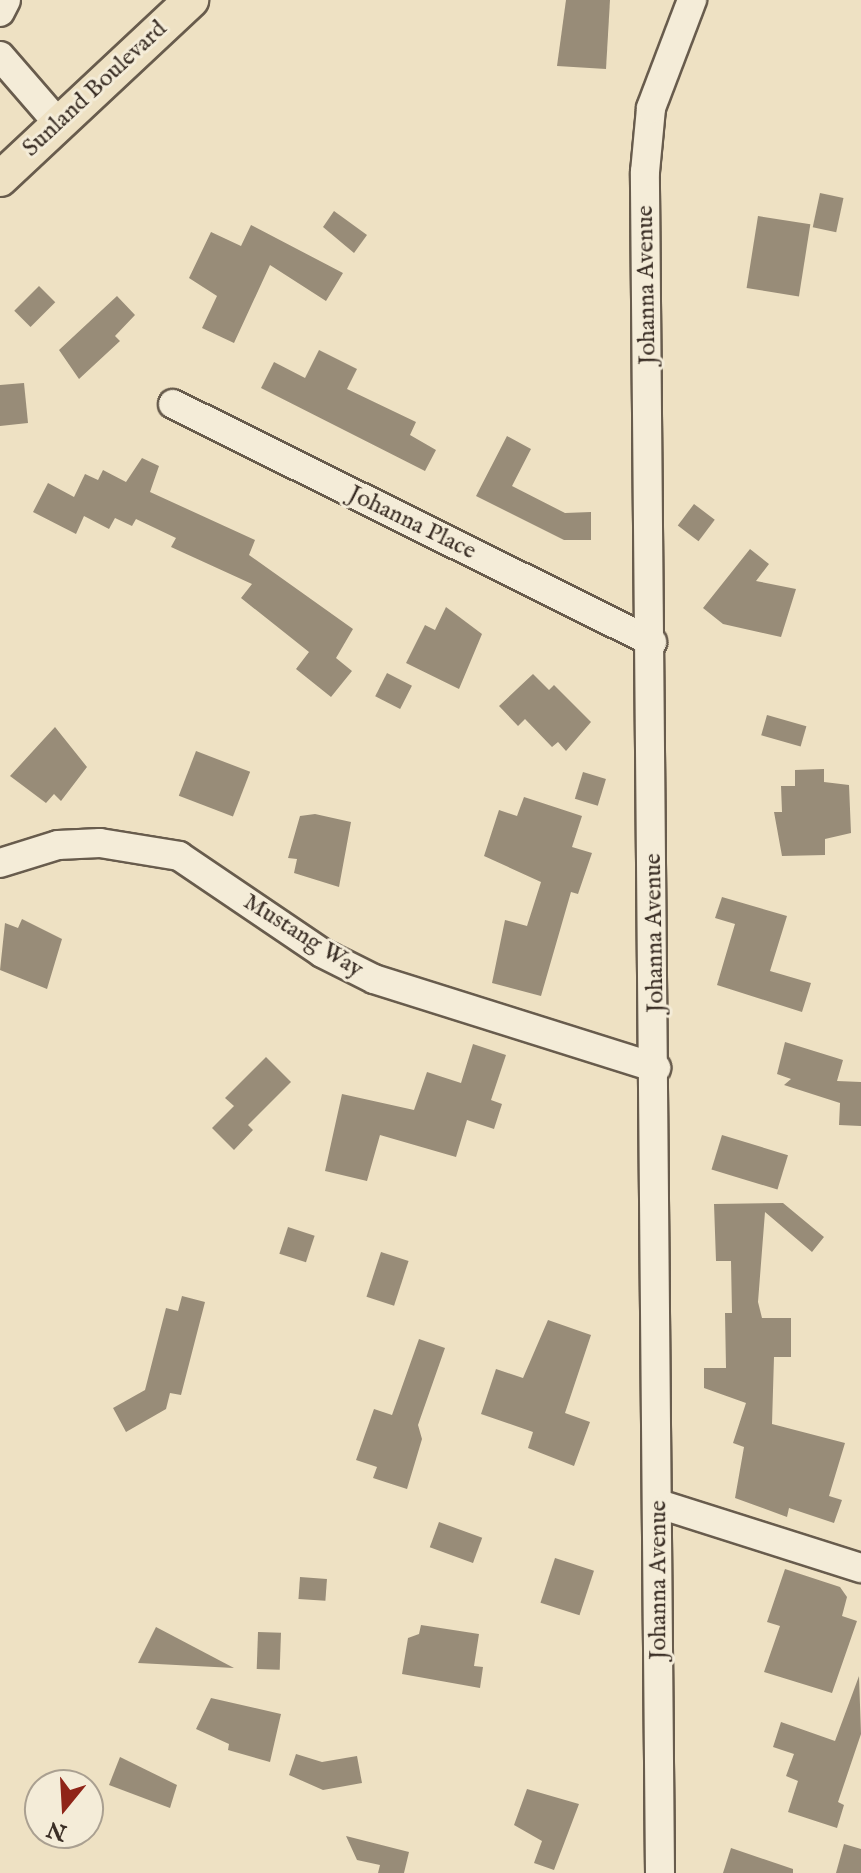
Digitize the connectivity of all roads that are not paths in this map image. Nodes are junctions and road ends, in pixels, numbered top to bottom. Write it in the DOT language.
graph roads {
  1 [pos="6,0"];
  2 [pos="191,0"];
  3 [pos="692,0"];
  4 [pos="0,12"];
  5 [pos="0,56"];
  6 [pos="58,123"];
  7 [pos="0,179"];
  8 [pos="173,404"];
  9 [pos="652,642"];
  10 [pos="0,863"];
  11 [pos="656,1068"];
  12 [pos="659,1504"];
  13 [pos="861,1568"];
  14 [pos="660,1873"];
  1 -- 4 [label="street"];
  2 -- 6 [label="main road, Sunland Boulevard"];
  3 -- 9 [label="street, Johanna Avenue"];
  5 -- 6 [label="street"];
  6 -- 7 [label="main road, Sunland Boulevard"];
  8 -- 9 [label="street, Johanna Place"];
  9 -- 11 [label="street, Johanna Avenue"];
  10 -- 11 [label="street, Mustang Way"];
  11 -- 12 [label="street, Johanna Avenue"];
  12 -- 13 [label="street"];
  12 -- 14 [label="street, Johanna Avenue"];
}
